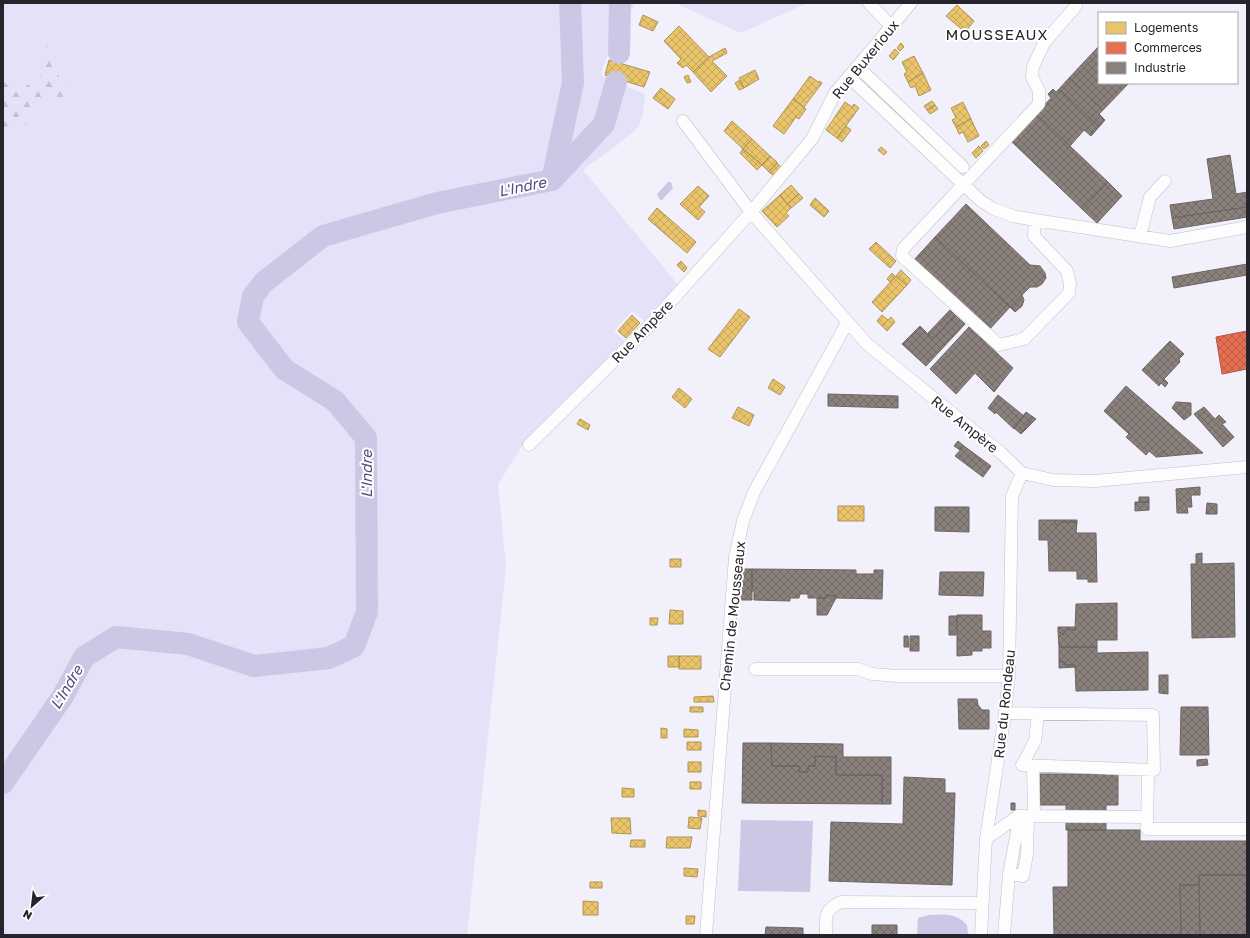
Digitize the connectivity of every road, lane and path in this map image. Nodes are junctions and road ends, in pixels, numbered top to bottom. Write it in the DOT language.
graph roads {
  1 [pos="869,3"];
  2 [pos="911,3"];
  3 [pos="1076,3"];
  4 [pos="891,26"];
  5 [pos="858,66"];
  6 [pos="849,77"];
  7 [pos="683,121"];
  8 [pos="964,167"];
  9 [pos="1165,181"];
  10 [pos="962,184"];
  11 [pos="751,212"];
  12 [pos="1035,220"];
  13 [pos="1247,227"];
  14 [pos="1140,236"];
  15 [pos="847,323"];
  16 [pos="529,445"];
  17 [pos="1247,467"];
  18 [pos="1022,473"];
  19 [pos="755,669"];
  20 [pos="1009,676"];
  21 [pos="1006,713"];
  22 [pos="1038,714"];
  23 [pos="1033,766"];
  24 [pos="1148,770"];
  25 [pos="1027,816"];
  26 [pos="1147,817"];
  27 [pos="1247,829"];
  28 [pos="986,839"];
  29 [pos="981,905"];
  30 [pos="706,935"];
  31 [pos="826,935"];
  32 [pos="981,935"];
  33 [pos="1004,935"];
  1 -- 4 [label="street"];
  2 -- 4 [label="street, Rue Buxerioux"];
  3 -- 10 [label="street"];
  4 -- 5 [label="street, Rue Buxerioux"];
  5 -- 6 [label="street, Rue Buxerioux"];
  5 -- 8 [label="street"];
  6 -- 10 [label="street"];
  6 -- 11 [label="street, Rue Buxerioux"];
  7 -- 11 [label="street, Rue Ampère"];
  9 -- 14 [label="street"];
  10 -- 12 [label="street"];
  10 -- 12 [label="street"];
  11 -- 15 [label="street, Rue Ampère"];
  11 -- 16 [label="street, Rue Ampère"];
  12 -- 14 [label="street"];
  13 -- 14 [label="street"];
  15 -- 18 [label="street, Rue Ampère"];
  15 -- 30 [label="street, Chemin de Mousseaux"];
  17 -- 18 [label="street, Rue Ampère"];
  18 -- 20 [label="street, Rue du Rondeau"];
  19 -- 20 [label="street"];
  20 -- 21 [label="street, Rue du Rondeau"];
  21 -- 22 [label="street"];
  21 -- 28 [label="street, Rue du Rondeau"];
  22 -- 23 [label="street"];
  22 -- 24 [label="street"];
  23 -- 24 [label="street"];
  23 -- 25 [label="street"];
  24 -- 26 [label="street"];
  25 -- 26 [label="street"];
  25 -- 28 [label="street"];
  25 -- 33 [label="street"];
  26 -- 27 [label="street"];
  28 -- 29 [label="street, Rue du Rondeau"];
  29 -- 31 [label="street"];
  29 -- 32 [label="street, Rue du Rondeau"];
}
